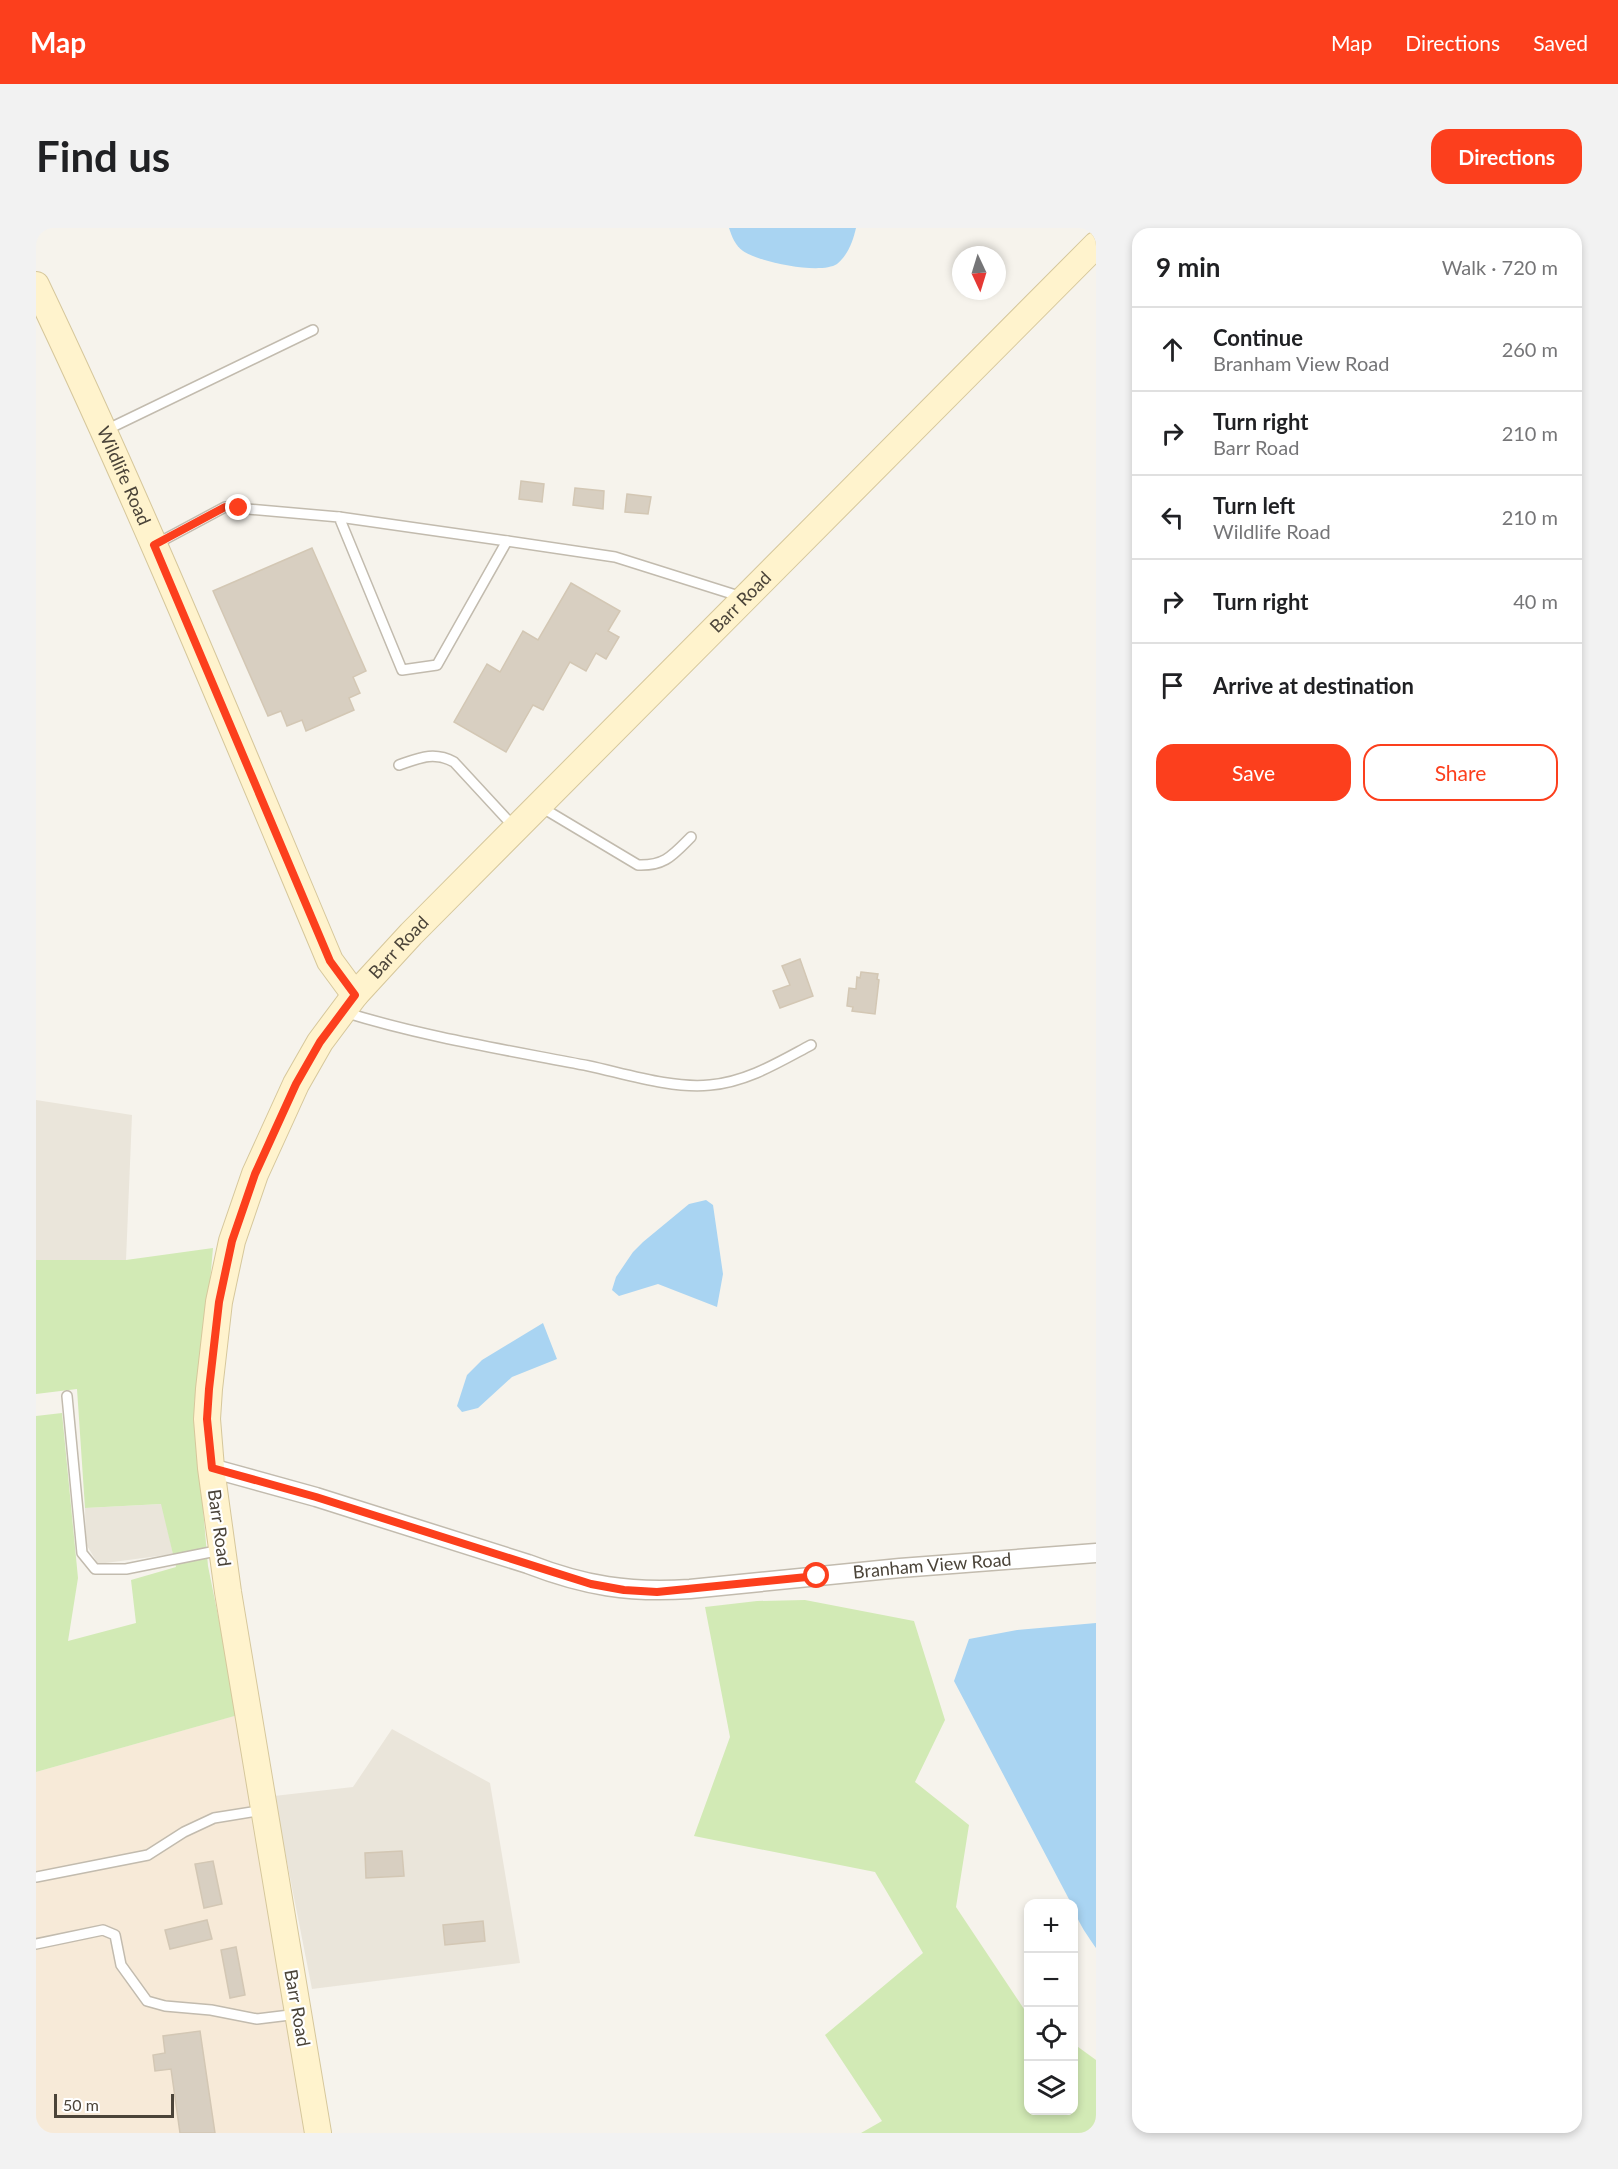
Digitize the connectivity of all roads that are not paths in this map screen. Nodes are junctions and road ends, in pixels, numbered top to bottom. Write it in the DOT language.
graph roads {
  1 [pos="1096,245"];
  2 [pos="36,285"];
  3 [pos="313,330"];
  4 [pos="104,432"];
  5 [pos="339,517"];
  6 [pos="507,541"];
  7 [pos="154,545"];
  8 [pos="744,598"];
  9 [pos="399,765"];
  10 [pos="539,805"];
  11 [pos="516,829"];
  12 [pos="691,837"];
  13 [pos="349,1003"];
  14 [pos="811,1045"];
  15 [pos="67,1396"];
  16 [pos="212,1468"];
  17 [pos="222,1550"];
  18 [pos="1096,1553"];
  19 [pos="264,1810"];
  20 [pos="36,1877"];
  21 [pos="36,1944"];
  22 [pos="298,2014"];
  23 [pos="318,2133"];
  1 -- 8 [label="street, Barr Road"];
  2 -- 4 [label="street, Wildlife Road"];
  3 -- 4 [label="lane"];
  4 -- 7 [label="street, Wildlife Road"];
  5 -- 6 [label="lane"];
  5 -- 6 [label="lane"];
  5 -- 7 [label="lane"];
  6 -- 8 [label="lane"];
  7 -- 13 [label="street, Wildlife Road"];
  8 -- 10 [label="street, Barr Road"];
  9 -- 11 [label="lane"];
  10 -- 11 [label="street, Barr Road"];
  10 -- 12 [label="lane"];
  11 -- 13 [label="street, Barr Road"];
  13 -- 14 [label="lane"];
  13 -- 16 [label="street, Barr Road"];
  15 -- 17 [label="lane"];
  16 -- 17 [label="street, Barr Road"];
  16 -- 18 [label="street, Branham View Road"];
  17 -- 19 [label="street, Barr Road"];
  19 -- 20 [label="lane"];
  19 -- 22 [label="street, Barr Road"];
  21 -- 22 [label="lane"];
  22 -- 23 [label="street, Barr Road"];
}
